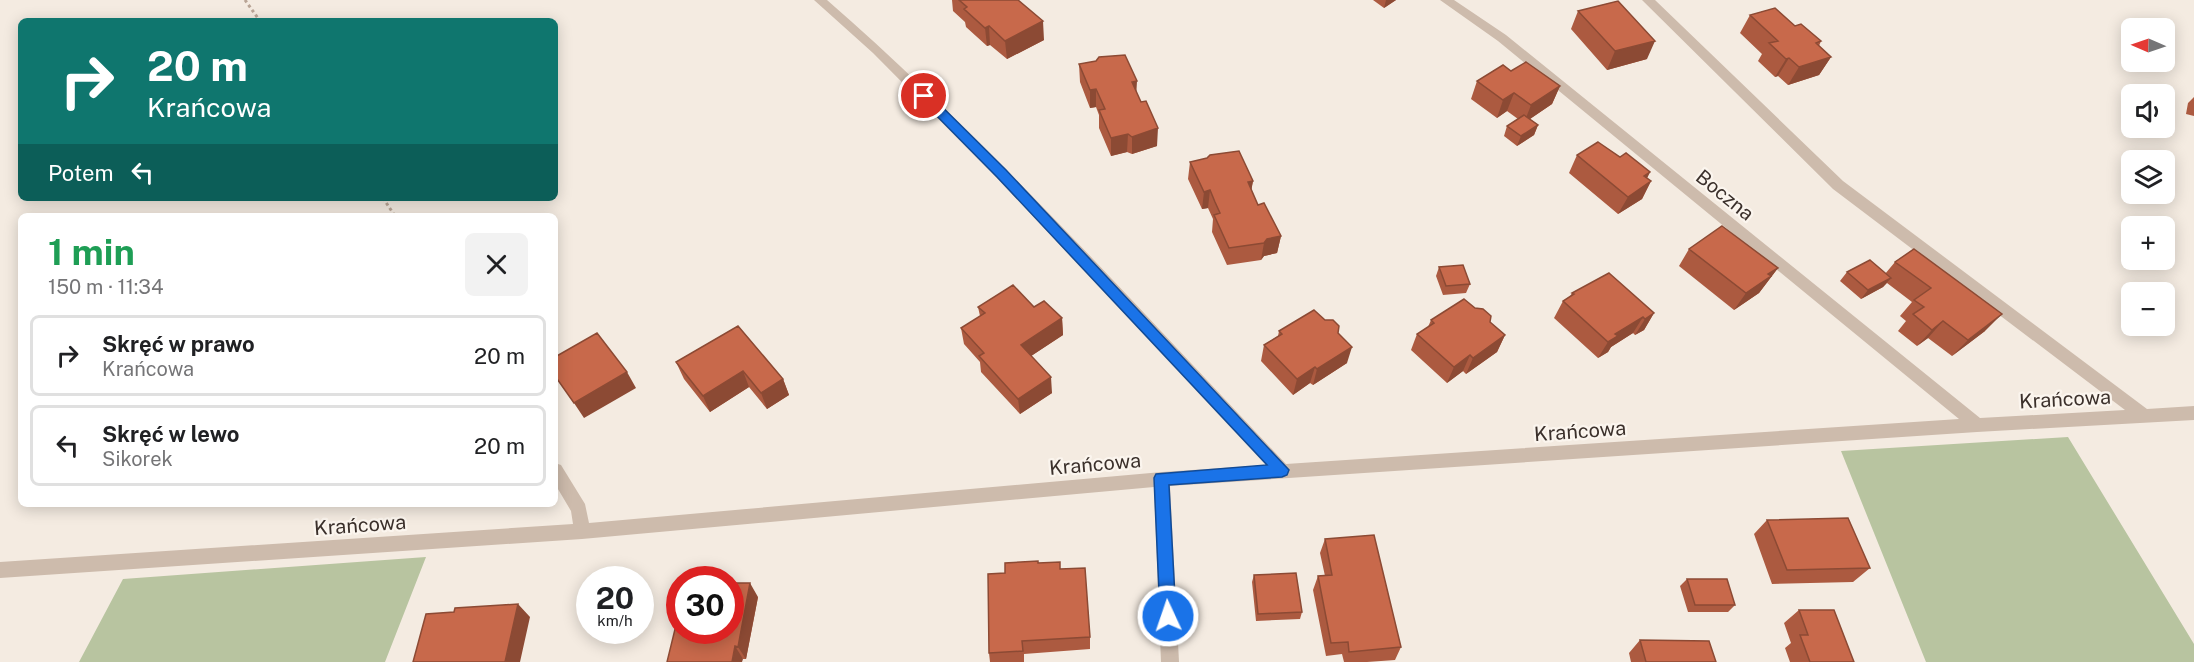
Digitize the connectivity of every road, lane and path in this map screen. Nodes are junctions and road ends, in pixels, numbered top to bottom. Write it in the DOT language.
graph roads {
  1 [pos="245,0"];
  2 [pos="820,0"];
  3 [pos="1446,0"];
  4 [pos="1648,0"];
  5 [pos="258,18"];
  6 [pos="2194,413"];
  7 [pos="2143,415"];
  8 [pos="1977,424"];
  9 [pos="1282,470"];
  10 [pos="558,475"];
  11 [pos="1162,478"];
  12 [pos="582,531"];
  13 [pos="0,570"];
  14 [pos="1170,662"];
  1 -- 5 [label="path"];
  2 -- 9 [label="street"];
  3 -- 8 [label="street, Boczna"];
  4 -- 7 [label="street"];
  6 -- 7 [label="street, Krańcowa"];
  7 -- 8 [label="street, Krańcowa"];
  8 -- 9 [label="street, Krańcowa"];
  9 -- 11 [label="street, Krańcowa"];
  10 -- 12 [label="street"];
  11 -- 12 [label="street, Krańcowa"];
  11 -- 14 [label="street"];
  12 -- 13 [label="street, Krańcowa"];
}
